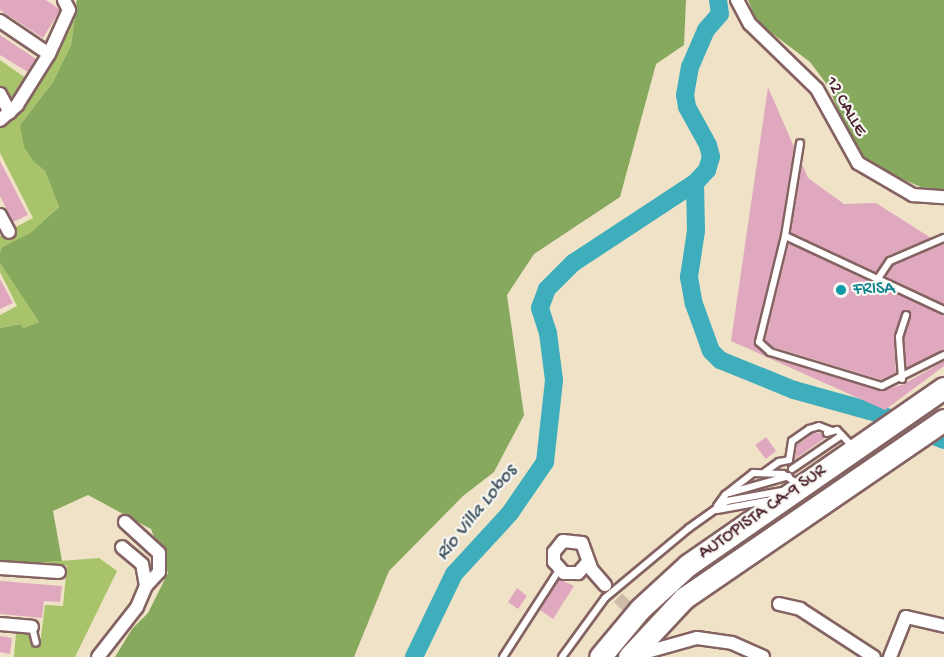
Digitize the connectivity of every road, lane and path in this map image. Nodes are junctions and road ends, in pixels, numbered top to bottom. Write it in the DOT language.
graph roads {
  1 [pos="65,0"];
  2 [pos="737,0"];
  3 [pos="0,21"];
  4 [pos="49,54"];
  5 [pos="0,94"];
  6 [pos="5,116"];
  7 [pos="800,143"];
  8 [pos="944,197"];
  9 [pos="0,215"];
  10 [pos="9,232"];
  11 [pos="785,236"];
  12 [pos="944,238"];
  13 [pos="877,280"];
  14 [pos="944,310"];
  15 [pos="906,315"];
  16 [pos="944,355"];
  17 [pos="902,378"];
  18 [pos="943,387"];
  19 [pos="940,423"];
  20 [pos="853,442"];
  21 [pos="791,459"];
  22 [pos="764,472"];
  23 [pos="794,484"];
  24 [pos="725,495"];
  25 [pos="714,511"];
  26 [pos="125,522"];
  27 [pos="122,547"];
  28 [pos="588,562"];
  29 [pos="0,568"];
  30 [pos="60,570"];
  31 [pos="560,570"];
  32 [pos="605,585"];
  33 [pos="146,586"];
  34 [pos="779,604"];
  35 [pos="0,624"];
  36 [pos="944,626"];
  37 [pos="32,627"];
  38 [pos="36,643"];
  39 [pos="732,643"];
  40 [pos="98,657"];
  41 [pos="503,657"];
  42 [pos="562,657"];
  43 [pos="600,657"];
  44 [pos="629,657"];
  45 [pos="741,657"];
  46 [pos="763,657"];
  47 [pos="874,657"];
  48 [pos="890,657"];
  1 -- 4 [label="street"];
  2 -- 8 [label="street, 12 CALLE"];
  3 -- 4 [label="street"];
  4 -- 6 [label="street"];
  5 -- 6 [label="street"];
  7 -- 11 [label="lane"];
  9 -- 10 [label="street"];
  11 -- 13 [label="lane"];
  11 -- 17 [label="lane"];
  12 -- 13 [label="lane"];
  13 -- 14 [label="lane"];
  15 -- 17 [label="lane"];
  16 -- 17 [label="lane"];
  18 -- 20 [label="highway, AUTOPISTA CA-9 SUR"];
  19 -- 44 [label="highway, AUTOPISTA CA-9 SUR"];
  20 -- 21 [label="lane"];
  20 -- 23 [label="highway, AUTOPISTA CA-9 SUR"];
  21 -- 22 [label="lane"];
  21 -- 23 [label="lane"];
  22 -- 23 [label="lane"];
  22 -- 24 [label="lane"];
  23 -- 24 [label="lane"];
  23 -- 25 [label="lane"];
  23 -- 25 [label="lane"];
  23 -- 43 [label="highway, AUTOPISTA CA-9 SUR"];
  24 -- 25 [label="lane"];
  25 -- 42 [label="lane"];
  26 -- 33 [label="street"];
  27 -- 33 [label="street"];
  28 -- 31 [label="street"];
  28 -- 31 [label="street"];
  28 -- 32 [label="street"];
  29 -- 30 [label="street"];
  31 -- 41 [label="lane"];
  33 -- 40 [label="street"];
  34 -- 47 [label="street"];
  35 -- 37 [label="street"];
  36 -- 48 [label="street"];
  37 -- 38 [label="lane"];
  39 -- 44 [label="street"];
  39 -- 45 [label="street"];
  39 -- 46 [label="street"];
}
